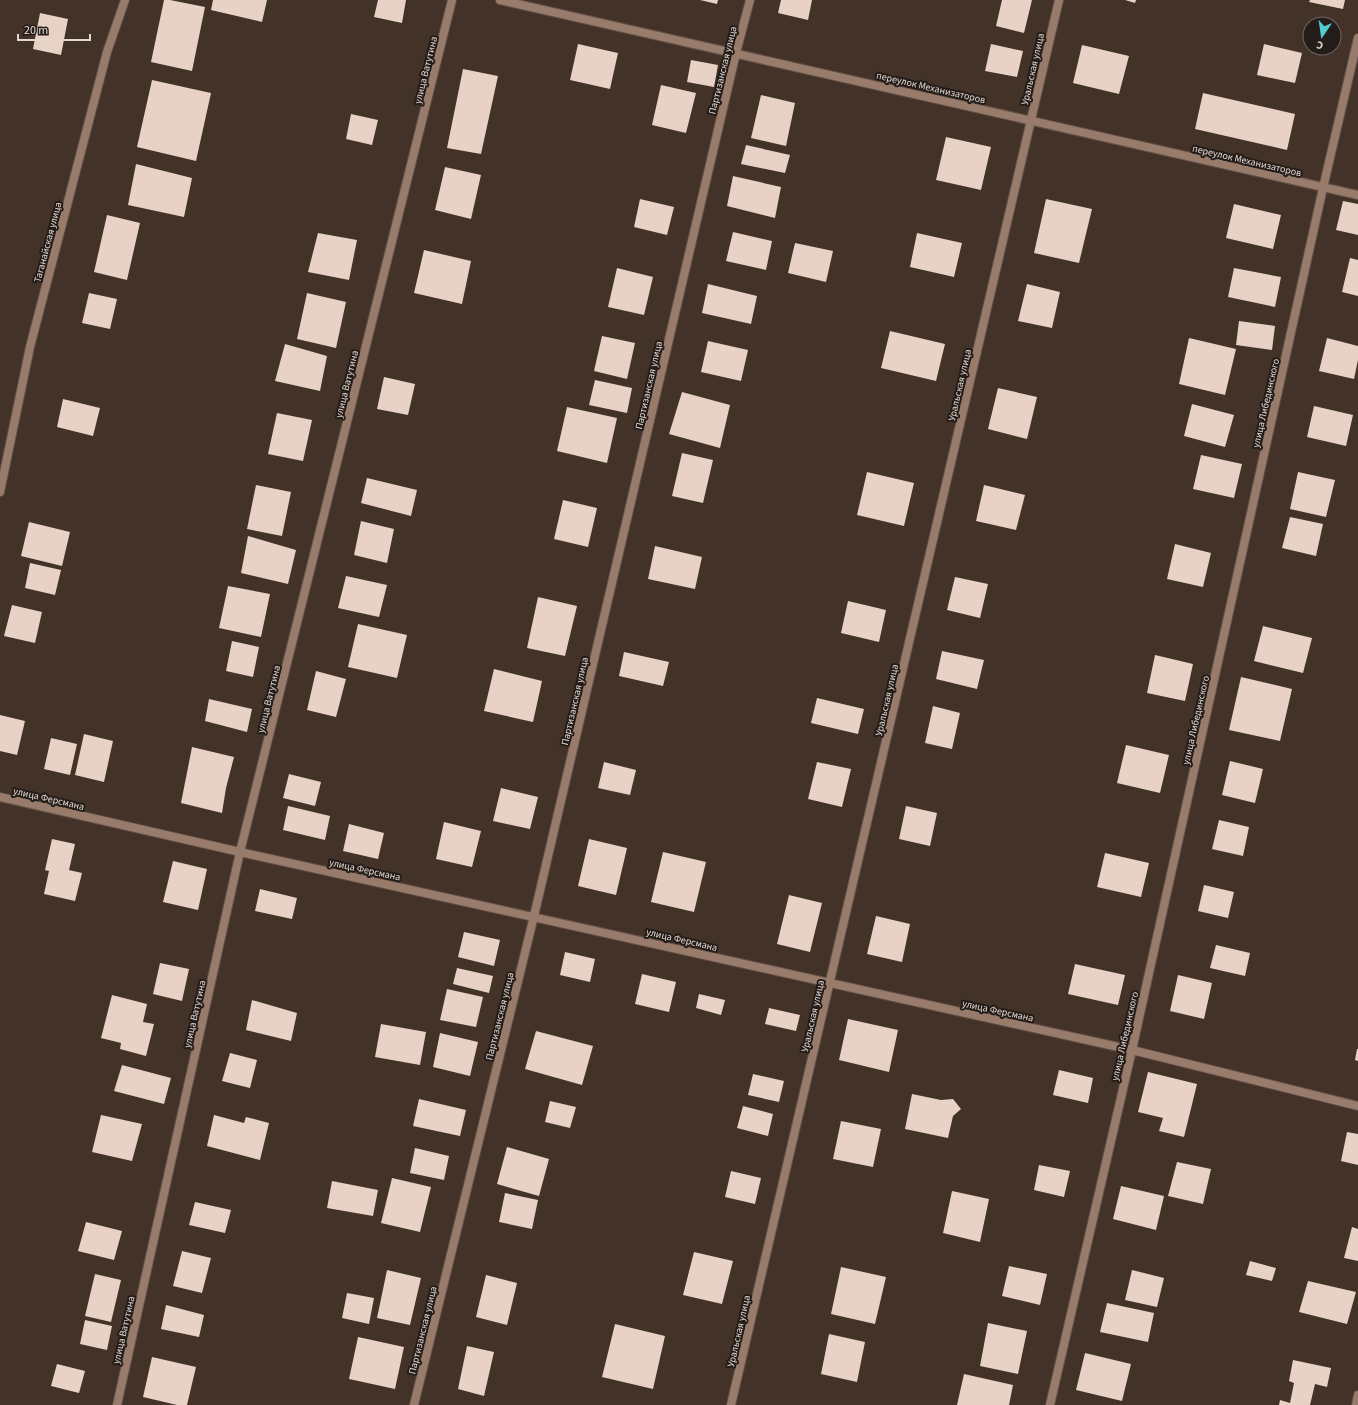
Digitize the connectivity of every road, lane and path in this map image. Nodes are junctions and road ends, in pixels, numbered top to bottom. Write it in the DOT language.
graph roads {
  1 [pos="125,0"];
  2 [pos="452,0"];
  3 [pos="500,0"];
  4 [pos="750,0"];
  5 [pos="1059,0"];
  6 [pos="1358,38"];
  7 [pos="736,53"];
  8 [pos="1030,120"];
  9 [pos="1324,188"];
  10 [pos="1358,195"];
  11 [pos="0,492"];
  12 [pos="0,797"];
  13 [pos="240,852"];
  14 [pos="534,916"];
  15 [pos="830,983"];
  16 [pos="1132,1050"];
  17 [pos="1358,1106"];
  18 [pos="1358,1395"];
  19 [pos="117,1405"];
  20 [pos="414,1405"];
  21 [pos="731,1405"];
  22 [pos="1050,1405"];
  23 [pos="1356,1405"];
  1 -- 11 [label="street, Таганайская улица"];
  2 -- 13 [label="street, улица Ватутина"];
  3 -- 7 [label="street, переулок Механизаторов"];
  4 -- 7 [label="street, Партизанская улица"];
  5 -- 8 [label="street, Уральская улица"];
  6 -- 9 [label="street, улица Либединского"];
  7 -- 8 [label="street, переулок Механизаторов"];
  7 -- 14 [label="street, Партизанская улица"];
  8 -- 9 [label="street, переулок Механизаторов"];
  8 -- 15 [label="street, Уральская улица"];
  9 -- 10 [label="street, переулок Механизаторов"];
  9 -- 16 [label="street, улица Либединского"];
  12 -- 13 [label="street, улица Ферсмана"];
  13 -- 14 [label="street, улица Ферсмана"];
  13 -- 19 [label="street, улица Ватутина"];
  14 -- 15 [label="street, улица Ферсмана"];
  14 -- 20 [label="street, Партизанская улица"];
  15 -- 16 [label="street, улица Ферсмана"];
  15 -- 21 [label="street, Уральская улица"];
  16 -- 17 [label="street, улица Ферсмана"];
  16 -- 22 [label="street, улица Либединского"];
  18 -- 23 [label="street"];
}
